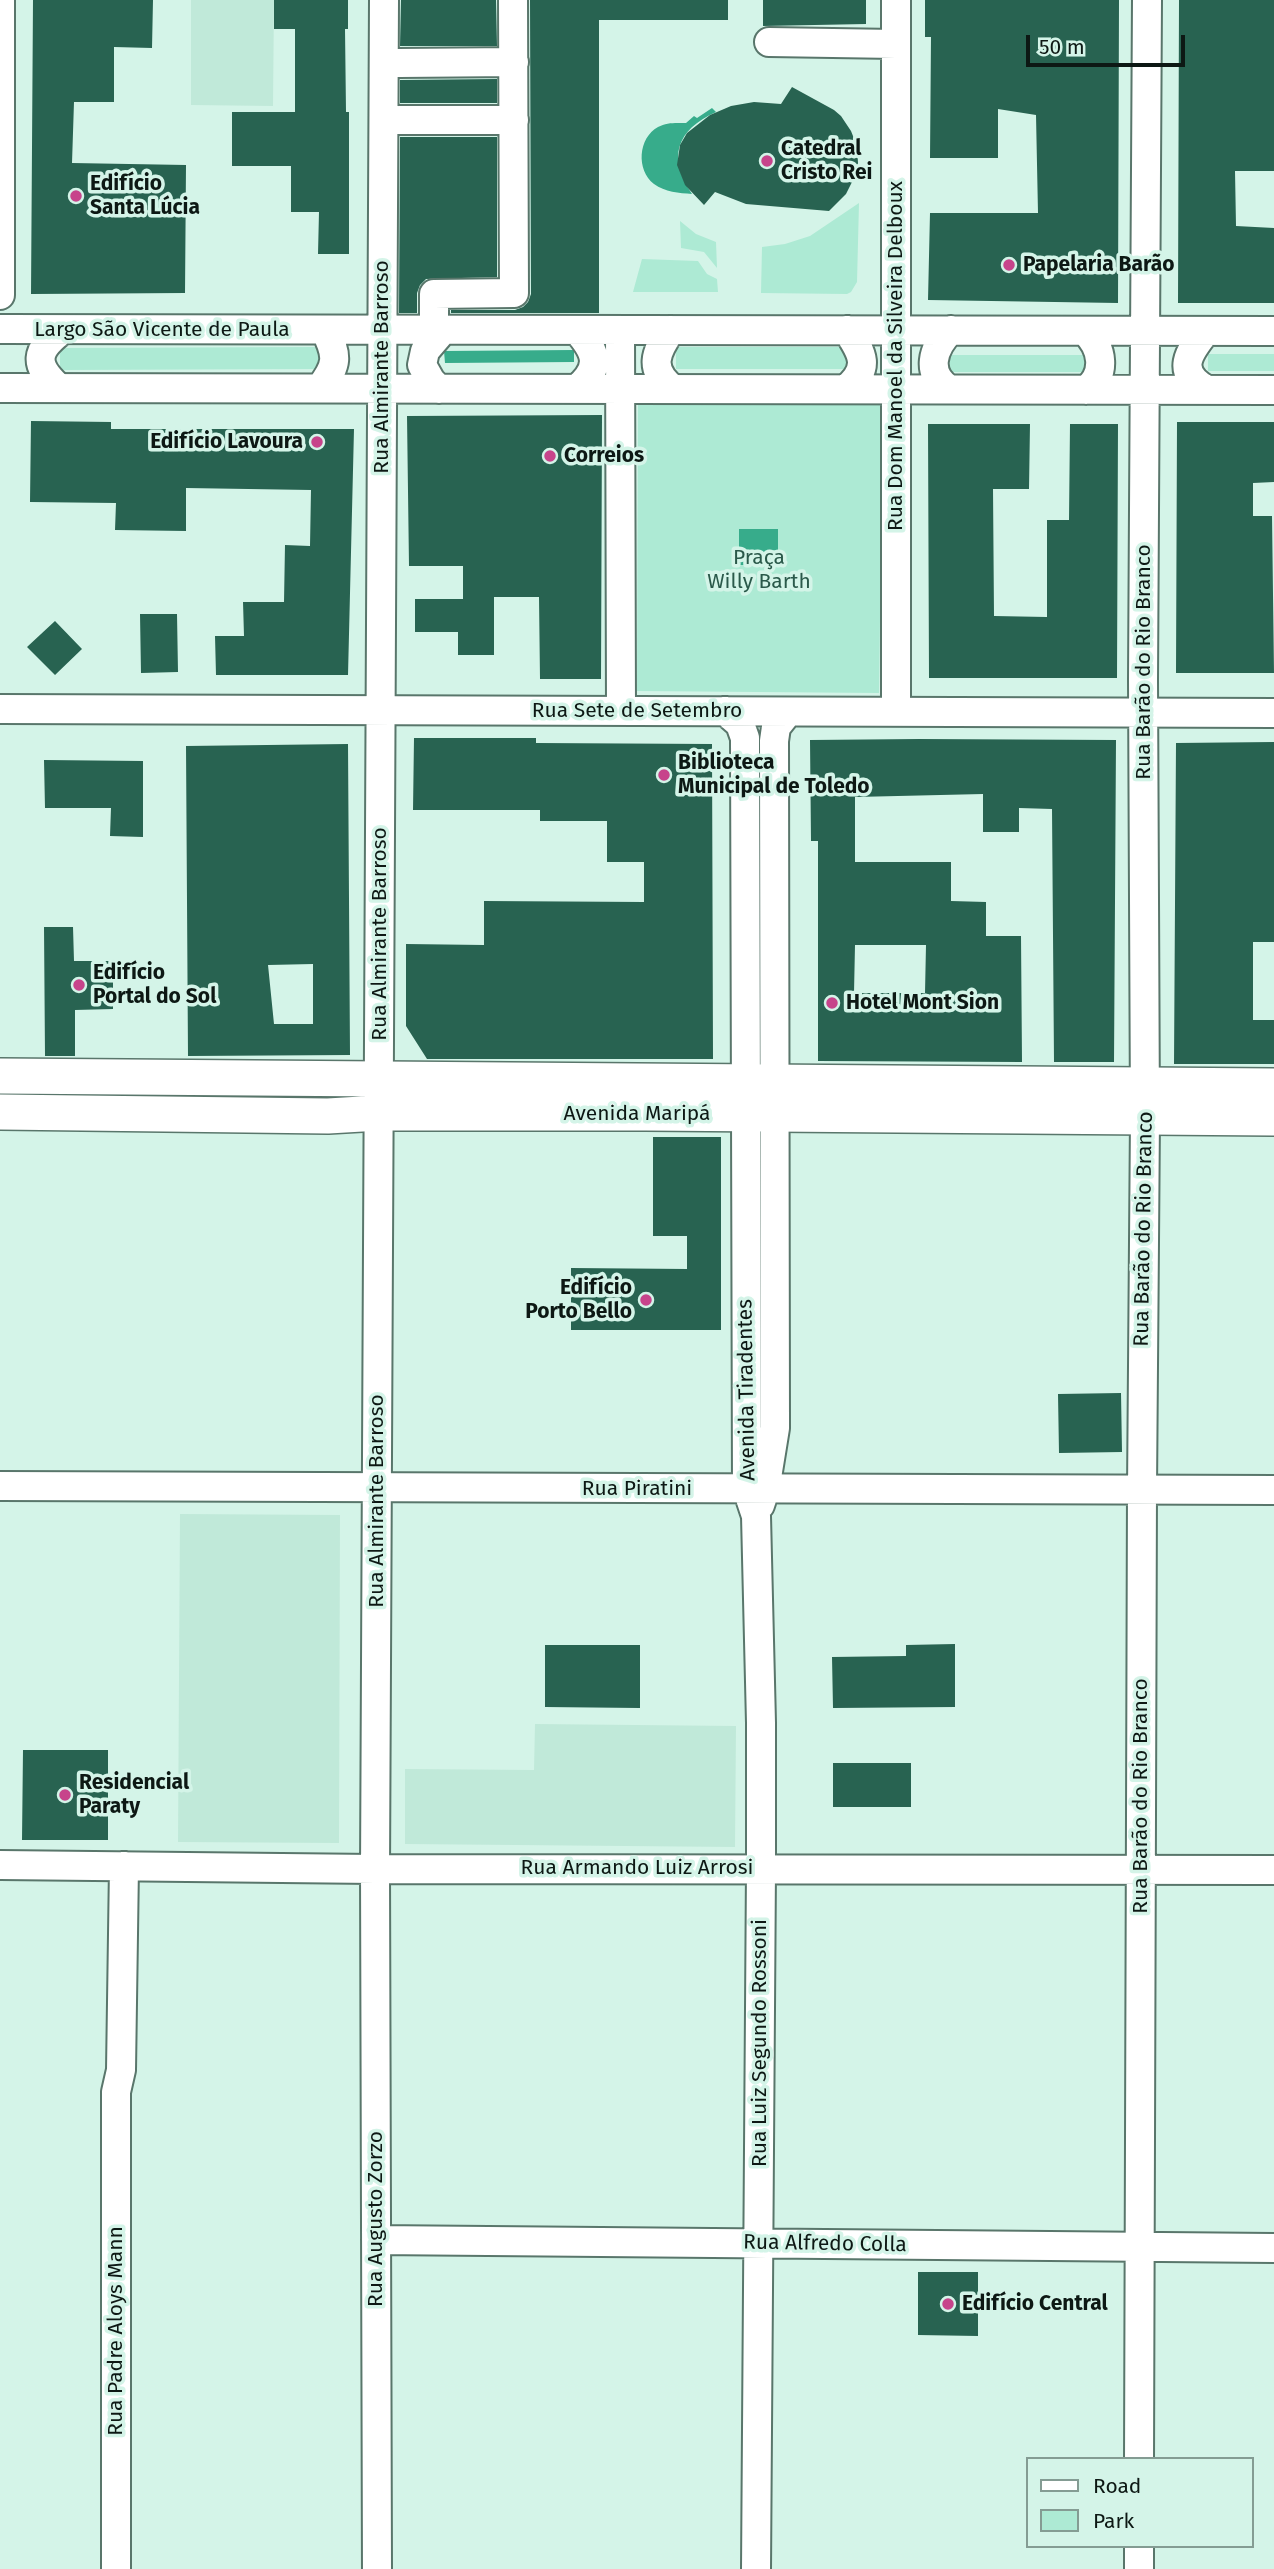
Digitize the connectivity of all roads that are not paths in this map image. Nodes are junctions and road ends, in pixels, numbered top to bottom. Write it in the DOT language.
graph roads {
  1 [pos="0,0"];
  2 [pos="384,0"];
  3 [pos="513,0"];
  4 [pos="896,0"];
  5 [pos="1147,0"];
  6 [pos="769,42"];
  7 [pos="896,44"];
  8 [pos="514,62"];
  9 [pos="399,63"];
  10 [pos="399,120"];
  11 [pos="514,120"];
  12 [pos="0,295"];
  13 [pos="438,322"];
  14 [pos="0,329"];
  15 [pos="62,330"];
  16 [pos="325,330"];
  17 [pos="382,330"];
  18 [pos="578,330"];
  19 [pos="620,330"];
  20 [pos="671,330"];
  21 [pos="847,330"];
  22 [pos="896,330"];
  23 [pos="951,330"];
  24 [pos="1085,331"];
  25 [pos="1145,331"];
  26 [pos="1206,331"];
  27 [pos="1274,331"];
  28 [pos="0,388"];
  29 [pos="59,388"];
  30 [pos="320,388"];
  31 [pos="382,389"];
  32 [pos="439,389"];
  33 [pos="578,389"];
  34 [pos="619,389"];
  35 [pos="673,389"];
  36 [pos="846,389"];
  37 [pos="896,389"];
  38 [pos="949,389"];
  39 [pos="1086,390"];
  40 [pos="1145,390"];
  41 [pos="1207,390"];
  42 [pos="1274,390"];
  43 [pos="0,709"];
  44 [pos="381,711"];
  45 [pos="621,711"];
  46 [pos="725,711"];
  47 [pos="788,712"];
  48 [pos="896,712"];
  49 [pos="1143,713"];
  50 [pos="1274,713"];
  51 [pos="774,754"];
  52 [pos="745,755"];
  53 [pos="774,1017"];
  54 [pos="746,1018"];
  55 [pos="0,1076"];
  56 [pos="52,1077"];
  57 [pos="326,1079"];
  58 [pos="1274,1086"];
  59 [pos="379,1096"];
  60 [pos="760,1098"];
  61 [pos="1146,1101"];
  62 [pos="1196,1101"];
  63 [pos="0,1112"];
  64 [pos="42,1114"];
  65 [pos="328,1116"];
  66 [pos="1274,1118"];
  67 [pos="746,1168"];
  68 [pos="775,1169"];
  69 [pos="775,1427"];
  70 [pos="746,1429"];
  71 [pos="0,1486"];
  72 [pos="377,1488"];
  73 [pos="756,1489"];
  74 [pos="1142,1490"];
  75 [pos="1274,1490"];
  76 [pos="756,1516"];
  77 [pos="0,1865"];
  78 [pos="124,1866"];
  79 [pos="375,1868"];
  80 [pos="761,1868"];
  81 [pos="1141,1870"];
  82 [pos="1274,1870"];
  83 [pos="376,2240"];
  84 [pos="759,2244"];
  85 [pos="1140,2247"];
  86 [pos="1274,2248"];
  87 [pos="1139,2457"];
  88 [pos="1139,2548"];
  89 [pos="116,2569"];
  90 [pos="377,2569"];
  91 [pos="756,2569"];
  92 [pos="1139,2569"];
  1 -- 12 [label="street"];
  2 -- 17 [label="street, Rua Almirante Barroso"];
  3 -- 8 [label="street"];
  4 -- 7 [label="street, Rua Dom Manoel da Silveira Delboux"];
  5 -- 25 [label="street, Rua Barão do Rio Branco"];
  6 -- 7 [label="street"];
  7 -- 22 [label="street, Rua Dom Manoel da Silveira Delboux"];
  8 -- 9 [label="street"];
  8 -- 11 [label="street"];
  10 -- 11 [label="street"];
  11 -- 13 [label="street"];
  13 -- 17 [label="street, Largo São Vicente de Paula"];
  13 -- 18 [label="street, Largo São Vicente de Paula"];
  13 -- 32 [label="street"];
  14 -- 15 [label="street, Largo São Vicente de Paula"];
  15 -- 16 [label="street, Largo São Vicente de Paula"];
  15 -- 29 [label="street"];
  16 -- 17 [label="street, Largo São Vicente de Paula"];
  16 -- 30 [label="street"];
  17 -- 31 [label="street, Rua Almirante Barroso"];
  18 -- 19 [label="street, Largo São Vicente de Paula"];
  18 -- 33 [label="street"];
  19 -- 20 [label="street, Largo São Vicente de Paula"];
  19 -- 34 [label="street"];
  20 -- 21 [label="street, Largo São Vicente de Paula"];
  20 -- 35 [label="street"];
  21 -- 22 [label="street, Largo São Vicente de Paula"];
  21 -- 36 [label="street"];
  22 -- 23 [label="street, Largo São Vicente de Paula"];
  22 -- 37 [label="street, Rua Dom Manoel da Silveira Delboux"];
  23 -- 24 [label="street, Largo São Vicente de Paula"];
  23 -- 38 [label="street"];
  24 -- 25 [label="street, Largo São Vicente de Paula"];
  24 -- 39 [label="street"];
  25 -- 26 [label="street, Largo São Vicente de Paula"];
  25 -- 40 [label="street, Rua Barão do Rio Branco"];
  26 -- 27 [label="street, Largo São Vicente de Paula"];
  26 -- 41 [label="street"];
  28 -- 29 [label="street"];
  29 -- 30 [label="street"];
  30 -- 31 [label="street"];
  31 -- 32 [label="street"];
  31 -- 44 [label="street, Rua Almirante Barroso"];
  32 -- 33 [label="street"];
  33 -- 34 [label="street"];
  34 -- 35 [label="street"];
  34 -- 45 [label="street"];
  35 -- 36 [label="street"];
  36 -- 37 [label="street"];
  37 -- 38 [label="street"];
  37 -- 48 [label="street, Rua Dom Manoel da Silveira Delboux"];
  38 -- 39 [label="street"];
  39 -- 40 [label="street"];
  40 -- 41 [label="street"];
  40 -- 49 [label="street, Rua Barão do Rio Branco"];
  41 -- 42 [label="street"];
  43 -- 44 [label="street, Rua Sete de Setembro"];
  44 -- 45 [label="street, Rua Sete de Setembro"];
  44 -- 59 [label="street, Rua Almirante Barroso"];
  45 -- 46 [label="street, Rua Sete de Setembro"];
  46 -- 47 [label="street, Rua Sete de Setembro"];
  46 -- 52 [label="street, Avenida Tiradentes"];
  47 -- 48 [label="street, Rua Sete de Setembro"];
  47 -- 51 [label="street, Avenida Tiradentes"];
  48 -- 49 [label="street, Rua Sete de Setembro"];
  49 -- 50 [label="street, Rua Sete de Setembro"];
  49 -- 61 [label="street, Rua Barão do Rio Branco"];
  51 -- 52 [label="street"];
  51 -- 53 [label="street, Avenida Tiradentes"];
  52 -- 54 [label="street, Avenida Tiradentes"];
  53 -- 54 [label="street"];
  53 -- 60 [label="street, Avenida Tiradentes"];
  54 -- 60 [label="street, Avenida Tiradentes"];
  55 -- 56 [label="main road, Avenida Maripá"];
  56 -- 57 [label="main road, Avenida Maripá"];
  56 -- 64 [label="main road"];
  57 -- 59 [label="main road, Avenida Maripá"];
  57 -- 65 [label="main road"];
  58 -- 62 [label="main road, Avenida Maripá"];
  59 -- 60 [label="main road, Avenida Maripá"];
  59 -- 65 [label="main road, Avenida Maripá"];
  59 -- 72 [label="street, Rua Almirante Barroso"];
  60 -- 61 [label="main road, Avenida Maripá"];
  60 -- 67 [label="street, Avenida Tiradentes"];
  60 -- 68 [label="street, Avenida Tiradentes"];
  61 -- 62 [label="main road, Avenida Maripá"];
  61 -- 74 [label="street, Rua Barão do Rio Branco"];
  62 -- 66 [label="main road, Avenida Maripá"];
  63 -- 64 [label="main road, Avenida Maripá"];
  64 -- 65 [label="main road, Avenida Maripá"];
  67 -- 68 [label="street"];
  67 -- 70 [label="street, Avenida Tiradentes"];
  68 -- 69 [label="street, Avenida Tiradentes"];
  69 -- 70 [label="street"];
  69 -- 73 [label="street, Avenida Tiradentes"];
  70 -- 73 [label="street, Avenida Tiradentes"];
  71 -- 72 [label="street, Rua Piratini"];
  72 -- 73 [label="street, Rua Piratini"];
  72 -- 79 [label="street, Rua Almirante Barroso"];
  73 -- 74 [label="street, Rua Piratini"];
  73 -- 76 [label="street, Avenida Tiradentes"];
  74 -- 75 [label="street, Rua Piratini"];
  74 -- 81 [label="street, Rua Barão do Rio Branco"];
  76 -- 80 [label="street, Rua Luiz Segundo Rossoni"];
  77 -- 78 [label="street, Rua Armando Luiz Arrosi"];
  78 -- 79 [label="street, Rua Armando Luiz Arrosi"];
  78 -- 89 [label="street, Rua Padre Aloys Mann"];
  79 -- 80 [label="street, Rua Armando Luiz Arrosi"];
  79 -- 83 [label="street, Rua Augusto Zorzo"];
  80 -- 81 [label="street, Rua Armando Luiz Arrosi"];
  80 -- 84 [label="street, Rua Luiz Segundo Rossoni"];
  81 -- 82 [label="street, Rua Armando Luiz Arrosi"];
  81 -- 85 [label="street, Rua Barão do Rio Branco"];
  83 -- 84 [label="street, Rua Alfredo Colla"];
  83 -- 90 [label="street, Rua Augusto Zorzo"];
  84 -- 85 [label="street, Rua Alfredo Colla"];
  84 -- 91 [label="street, Rua Luiz Segundo Rossoni"];
  85 -- 86 [label="street, Rua Alfredo Colla"];
  85 -- 87 [label="street, Rua Barão do Rio Branco"];
  88 -- 92 [label="street"];
}
